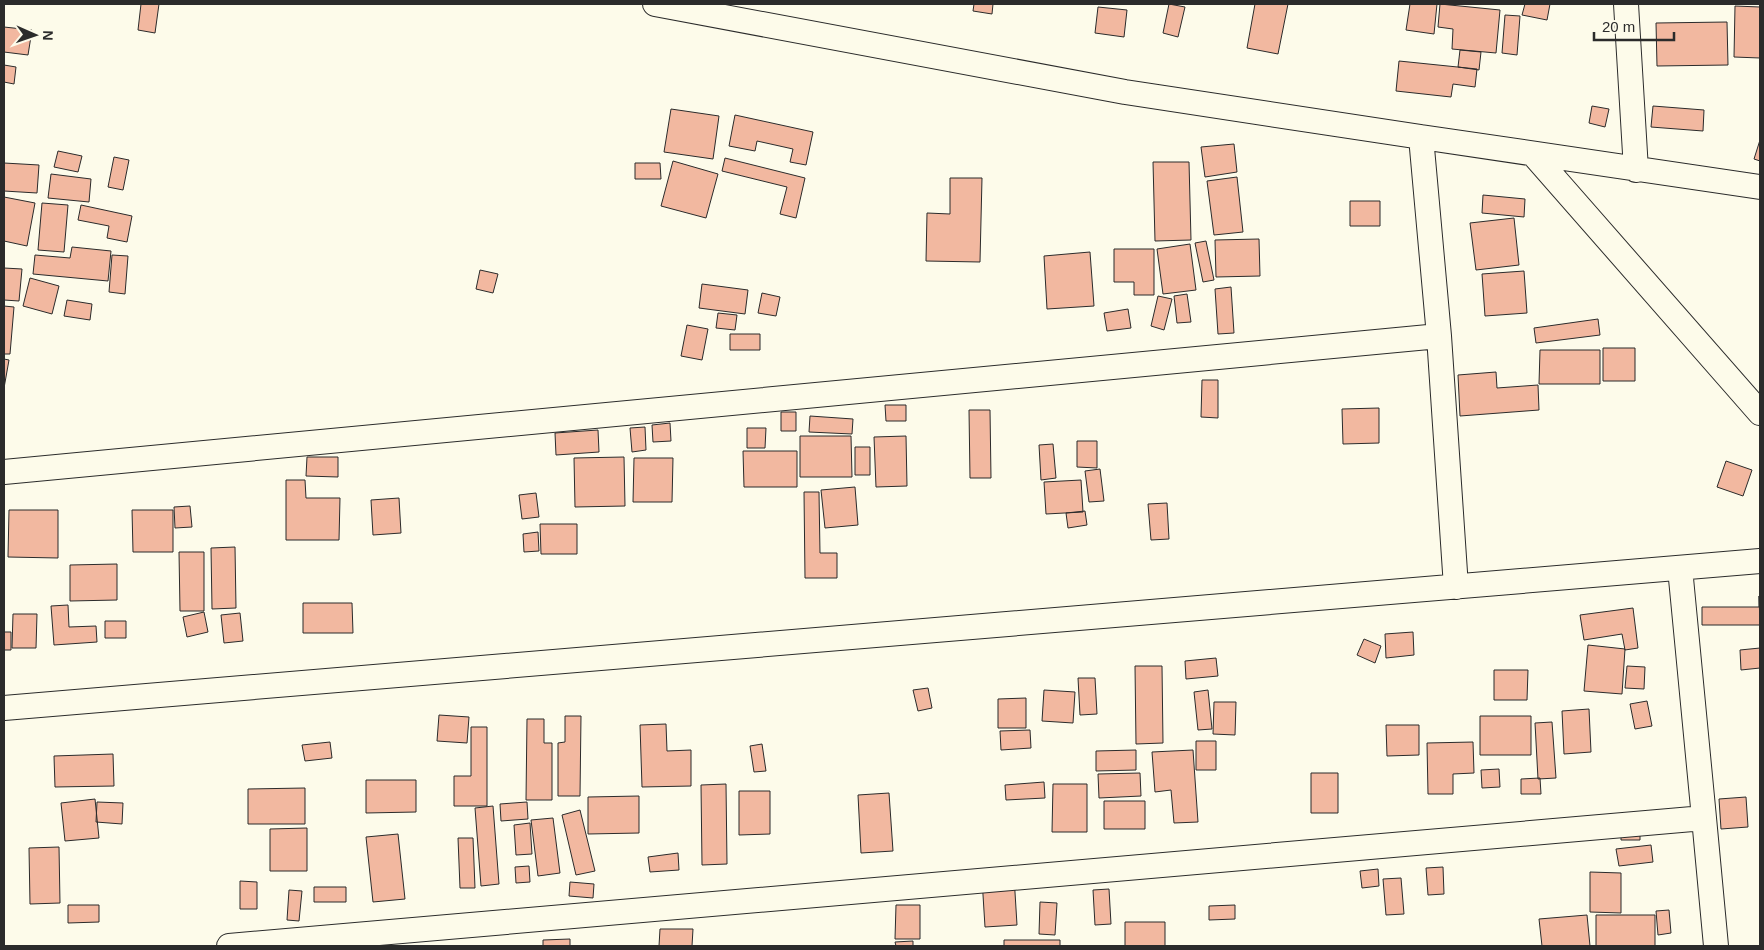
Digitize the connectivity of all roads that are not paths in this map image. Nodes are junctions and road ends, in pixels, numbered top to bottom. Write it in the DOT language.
graph roads {
  1 [pos="656,4"];
  2 [pos="1626,4"];
  3 [pos="1421,137"];
  4 [pos="1533,154"];
  5 [pos="1636,170"];
  6 [pos="1760,187"];
  7 [pos="1439,336"];
  8 [pos="1760,412"];
  9 [pos="4,472"];
  10 [pos="1760,561"];
  11 [pos="1680,568"];
  12 [pos="1456,586"];
  13 [pos="4,708"];
  14 [pos="1704,818"];
  15 [pos="229,946"];
  16 [pos="1716,946"];
  1 -- 3 [label="street"];
  2 -- 5 [label="street"];
  3 -- 4 [label="street"];
  3 -- 7 [label="street"];
  4 -- 5 [label="street"];
  4 -- 8 [label="street"];
  5 -- 6 [label="street"];
  7 -- 9 [label="street"];
  7 -- 12 [label="street"];
  10 -- 11 [label="street"];
  11 -- 12 [label="street"];
  11 -- 14 [label="street"];
  12 -- 13 [label="street"];
  14 -- 15 [label="street"];
  14 -- 16 [label="street"];
}
